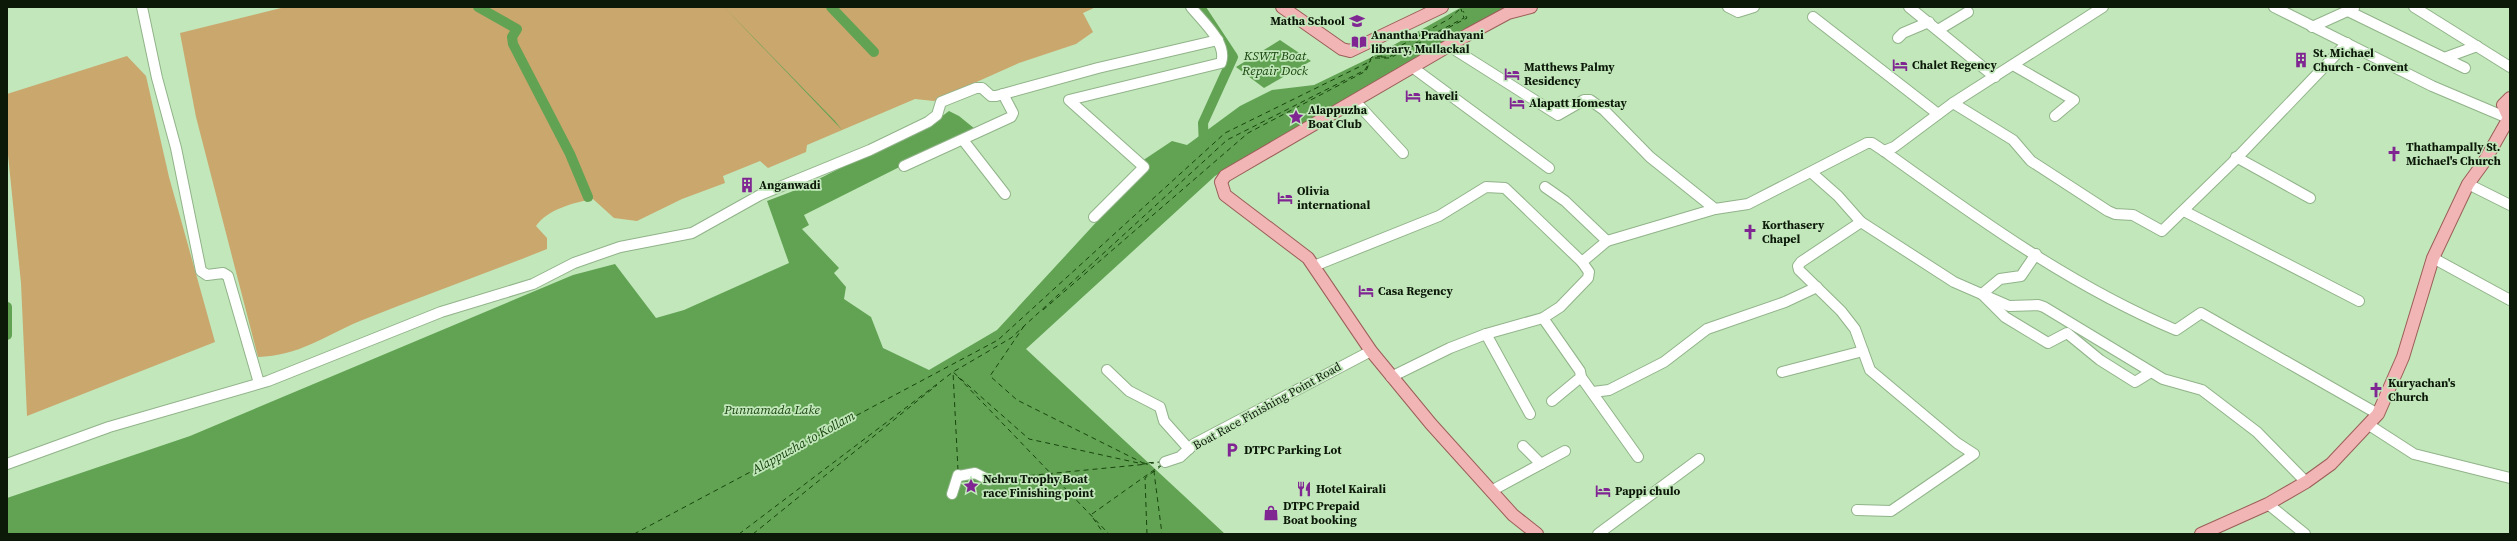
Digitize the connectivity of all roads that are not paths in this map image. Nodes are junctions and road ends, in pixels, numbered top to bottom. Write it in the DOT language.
graph roads {
  1 [pos="142,7"];
  2 [pos="1191,7"];
  3 [pos="1282,7"];
  4 [pos="1442,7"];
  5 [pos="1531,7"];
  6 [pos="1728,7"];
  7 [pos="1754,7"];
  8 [pos="1910,7"];
  9 [pos="2103,7"];
  10 [pos="2274,7"];
  11 [pos="2414,7"];
  12 [pos="2352,9"];
  13 [pos="1968,12"];
  14 [pos="1813,17"];
  15 [pos="1929,22"];
  16 [pos="2312,27"];
  17 [pos="1938,30"];
  18 [pos="1898,38"];
  19 [pos="1218,40"];
  20 [pos="2347,43"];
  21 [pos="1449,46"];
  22 [pos="2477,46"];
  23 [pos="2447,57"];
  24 [pos="2013,65"];
  25 [pos="1412,67"];
  26 [pos="2510,67"];
  27 [pos="2465,68"];
  28 [pos="1995,77"];
  29 [pos="1003,94"];
  30 [pos="2510,98"];
  31 [pos="1355,101"];
  32 [pos="1952,103"];
  33 [pos="1938,114"];
  34 [pos="2055,116"];
  35 [pos="2509,118"];
  36 [pos="963,140"];
  37 [pos="1884,151"];
  38 [pos="1403,153"];
  39 [pos="2236,157"];
  40 [pos="904,166"];
  41 [pos="1549,168"];
  42 [pos="1812,173"];
  43 [pos="2468,184"];
  44 [pos="1545,187"];
  45 [pos="1005,194"];
  46 [pos="2310,198"];
  47 [pos="2510,205"];
  48 [pos="1715,209"];
  49 [pos="2184,211"];
  50 [pos="1094,217"];
  51 [pos="1861,222"];
  52 [pos="1607,241"];
  53 [pos="2036,254"];
  54 [pos="2433,258"];
  55 [pos="1582,262"];
  56 [pos="1314,266"];
  57 [pos="1817,287"];
  58 [pos="1982,294"];
  59 [pos="2510,300"];
  60 [pos="2359,301"];
  61 [pos="1543,318"];
  62 [pos="1486,334"];
  63 [pos="1370,351"];
  64 [pos="1863,351"];
  65 [pos="1107,370"];
  66 [pos="1782,372"];
  67 [pos="2151,372"];
  68 [pos="1391,377"];
  69 [pos="1581,377"];
  70 [pos="259,383"];
  71 [pos="1593,392"];
  72 [pos="1552,401"];
  73 [pos="1530,414"];
  74 [pos="2378,414"];
  75 [pos="2369,425"];
  76 [pos="1523,446"];
  77 [pos="1189,449"];
  78 [pos="1565,451"];
  79 [pos="1638,458"];
  80 [pos="1699,459"];
  81 [pos="1165,462"];
  82 [pos="7,464"];
  83 [pos="1541,464"];
  84 [pos="2510,478"];
  85 [pos="989,480"];
  86 [pos="2306,482"];
  87 [pos="1491,491"];
  88 [pos="952,494"];
  89 [pos="2268,504"];
  90 [pos="1857,510"];
  91 [pos="1537,534"];
  92 [pos="1598,534"];
  93 [pos="2201,534"];
  94 [pos="2305,534"];
  1 -- 70 [label="street"];
  2 -- 19 [label="street"];
  3 -- 4 [label="main road"];
  5 -- 21 [label="main road"];
  6 -- 7 [label="street"];
  8 -- 15 [label="street"];
  9 -- 24 [label="street"];
  10 -- 16 [label="street"];
  11 -- 22 [label="street"];
  12 -- 16 [label="street"];
  12 -- 23 [label="street"];
  13 -- 17 [label="street"];
  14 -- 33 [label="street"];
  15 -- 17 [label="street"];
  15 -- 18 [label="street"];
  16 -- 20 [label="street"];
  17 -- 28 [label="street"];
  19 -- 29 [label="street"];
  19 -- 50 [label="street"];
  20 -- 35 [label="street"];
  20 -- 39 [label="street"];
  21 -- 25 [label="main road"];
  21 -- 48 [label="street"];
  22 -- 23 [label="street"];
  22 -- 26 [label="street"];
  23 -- 27 [label="street"];
  24 -- 28 [label="street"];
  24 -- 34 [label="street"];
  25 -- 31 [label="main road"];
  25 -- 41 [label="street"];
  28 -- 32 [label="street"];
  29 -- 36 [label="street"];
  29 -- 70 [label="street"];
  30 -- 35 [label="main road"];
  31 -- 38 [label="street"];
  31 -- 56 [label="main road"];
  32 -- 33 [label="street"];
  32 -- 49 [label="street"];
  33 -- 37 [label="street"];
  35 -- 43 [label="main road"];
  36 -- 40 [label="street"];
  36 -- 45 [label="street"];
  37 -- 42 [label="street"];
  37 -- 53 [label="street"];
  39 -- 46 [label="street"];
  39 -- 49 [label="street"];
  42 -- 48 [label="street"];
  42 -- 51 [label="street"];
  43 -- 47 [label="street"];
  43 -- 54 [label="main road"];
  44 -- 52 [label="street"];
  48 -- 52 [label="street"];
  49 -- 60 [label="street"];
  51 -- 57 [label="street"];
  51 -- 58 [label="street"];
  52 -- 55 [label="street"];
  53 -- 58 [label="street"];
  53 -- 74 [label="street"];
  54 -- 59 [label="street"];
  54 -- 74 [label="main road"];
  55 -- 56 [label="street"];
  55 -- 61 [label="street"];
  56 -- 63 [label="main road"];
  57 -- 64 [label="street"];
  57 -- 71 [label="street"];
  58 -- 67 [label="street"];
  58 -- 67 [label="street"];
  61 -- 62 [label="street"];
  61 -- 69 [label="street"];
  62 -- 68 [label="street"];
  62 -- 73 [label="street"];
  63 -- 68 [label="main road"];
  63 -- 77 [label="street, Boat Race Finishing Point Road"];
  64 -- 66 [label="street"];
  64 -- 90 [label="street"];
  65 -- 77 [label="street"];
  67 -- 86 [label="street"];
  68 -- 87 [label="main road"];
  69 -- 71 [label="street"];
  69 -- 72 [label="street"];
  70 -- 82 [label="street"];
  71 -- 79 [label="street"];
  74 -- 75 [label="main road"];
  75 -- 84 [label="street"];
  75 -- 86 [label="main road"];
  76 -- 83 [label="street"];
  77 -- 81 [label="street, Boat Race Finishing Point Road"];
  78 -- 83 [label="street"];
  80 -- 92 [label="street"];
  83 -- 87 [label="street"];
  85 -- 88 [label="street"];
  86 -- 89 [label="main road"];
  87 -- 91 [label="main road"];
  89 -- 93 [label="main road"];
  89 -- 94 [label="street"];
}
